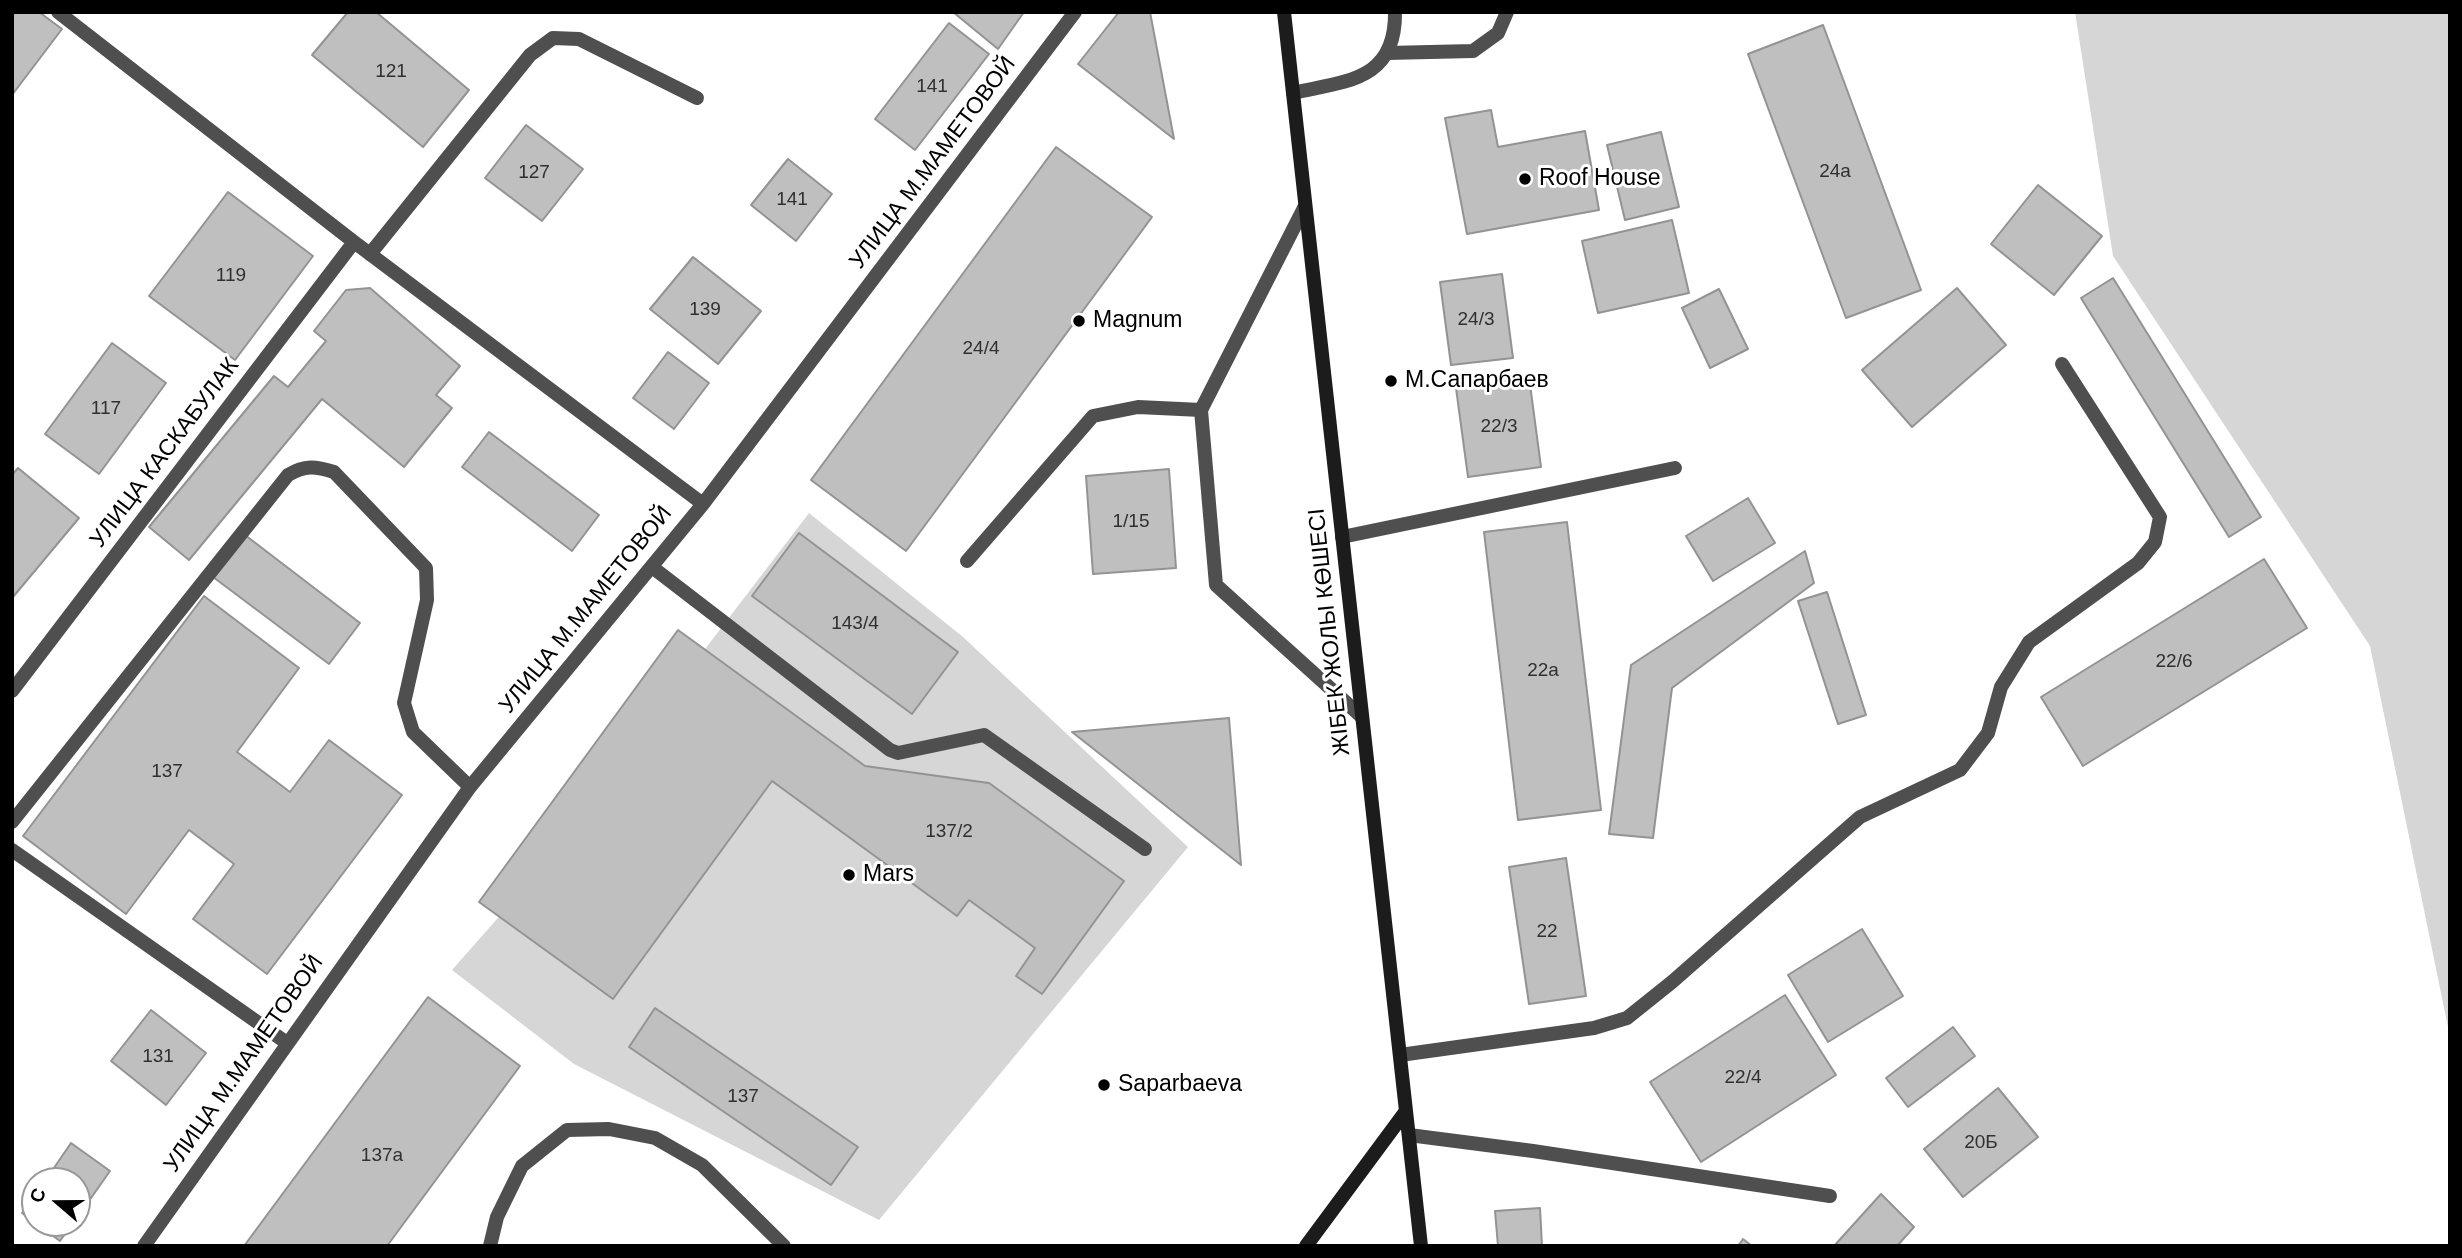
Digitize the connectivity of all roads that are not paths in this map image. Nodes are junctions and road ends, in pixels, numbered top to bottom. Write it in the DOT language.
graph roads {
  1 [pos="58,12"];
  2 [pos="1075,12"];
  3 [pos="1284,12"];
  4 [pos="1395,12"];
  5 [pos="1507,12"];
  6 [pos="1387,54"];
  7 [pos="1293,93"];
  8 [pos="697,98"];
  9 [pos="1305,206"];
  10 [pos="354,242"];
  11 [pos="370,254"];
  12 [pos="2062,364"];
  13 [pos="1200,410"];
  14 [pos="1675,468"];
  15 [pos="703,504"];
  16 [pos="1342,537"];
  17 [pos="967,561"];
  18 [pos="652,567"];
  19 [pos="12,691"];
  20 [pos="1362,717"];
  21 [pos="470,787"];
  22 [pos="12,822"];
  23 [pos="1145,849"];
  24 [pos="12,850"];
  25 [pos="287,1043"];
  26 [pos="1401,1055"];
  27 [pos="1406,1111"];
  28 [pos="1409,1135"];
  29 [pos="1830,1196"];
  30 [pos="144,1246"];
  31 [pos="490,1246"];
  32 [pos="784,1246"];
  33 [pos="1306,1246"];
  34 [pos="1421,1246"];
  1 -- 10 [label="street"];
  2 -- 15 [label="street, УЛИЦА М.МАМЕТОВОЙ"];
  3 -- 7 [label="main road, ЖІБЕК ЖОЛЫ КӨШЕСІ"];
  4 -- 6 [label="street"];
  5 -- 6 [label="street"];
  6 -- 7 [label="street"];
  7 -- 9 [label="main road, ЖІБЕК ЖОЛЫ КӨШЕСІ"];
  8 -- 11 [label="street"];
  9 -- 13 [label="street"];
  9 -- 16 [label="main road, ЖІБЕК ЖОЛЫ КӨШЕСІ"];
  10 -- 11 [label="street"];
  10 -- 19 [label="street, УЛИЦА КАСКАБУЛАК"];
  11 -- 15 [label="street"];
  12 -- 26 [label="street"];
  13 -- 17 [label="street"];
  13 -- 20 [label="street"];
  14 -- 16 [label="street"];
  15 -- 18 [label="street, УЛИЦА М.МАМЕТОВОЙ"];
  16 -- 20 [label="main road, ЖІБЕК ЖОЛЫ КӨШЕСІ"];
  18 -- 21 [label="street, УЛИЦА М.МАМЕТОВОЙ"];
  18 -- 23 [label="street"];
  20 -- 26 [label="main road, ЖІБЕК ЖОЛЫ КӨШЕСІ"];
  21 -- 22 [label="street"];
  21 -- 25 [label="street, УЛИЦА М.МАМЕТОВОЙ"];
  24 -- 25 [label="street"];
  25 -- 30 [label="street, УЛИЦА М.МАМЕТОВОЙ"];
  26 -- 27 [label="main road, ЖІБЕК ЖОЛЫ КӨШЕСІ"];
  27 -- 28 [label="main road, ЖІБЕК ЖОЛЫ КӨШЕСІ"];
  27 -- 33 [label="main road"];
  28 -- 29 [label="street"];
  28 -- 34 [label="main road, ЖІБЕК ЖОЛЫ КӨШЕСІ"];
  31 -- 32 [label="street"];
}
